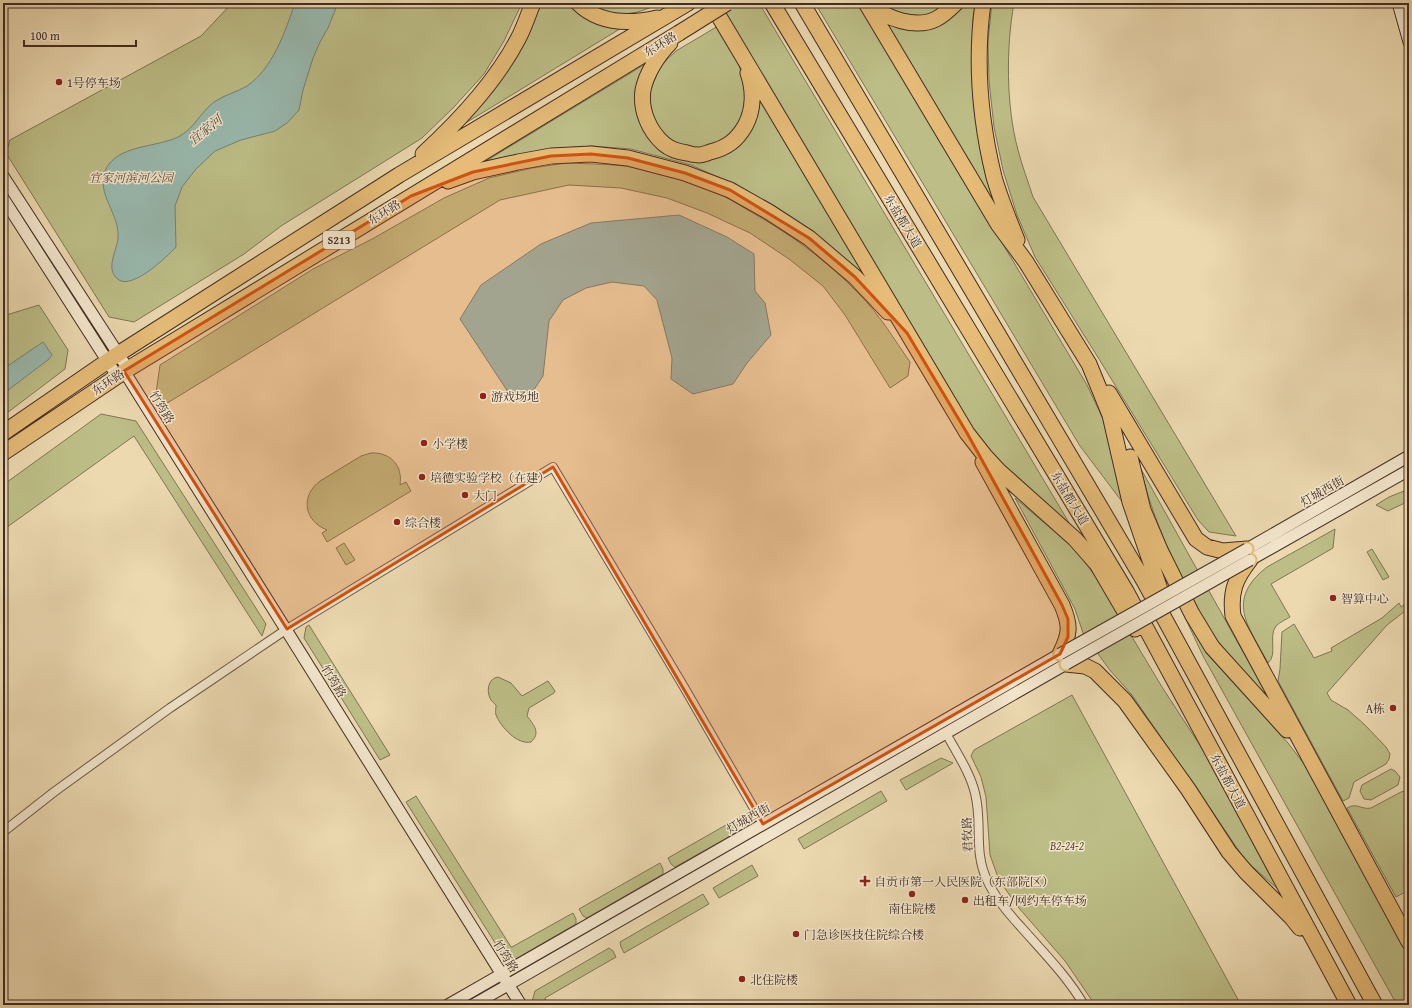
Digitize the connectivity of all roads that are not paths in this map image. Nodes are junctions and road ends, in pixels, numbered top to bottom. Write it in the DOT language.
graph roads {
  1 [pos="534,3"];
  2 [pos="578,3"];
  3 [pos="688,3"];
  4 [pos="711,3"];
  5 [pos="728,3"];
  6 [pos="772,3"];
  7 [pos="802,3"];
  8 [pos="866,3"];
  9 [pos="870,3"];
  10 [pos="956,3"];
  11 [pos="983,3"];
  12 [pos="1397,3"];
  13 [pos="668,15"];
  14 [pos="679,33"];
  15 [pos="1409,42"];
  16 [pos="743,57"];
  17 [pos="582,66"];
  18 [pos="593,84"];
  19 [pos="3,176"];
  20 [pos="399,176"];
  21 [pos="411,196"];
  22 [pos="3,198"];
  23 [pos="1026,262"];
  24 [pos="907,333"];
  25 [pos="113,357"];
  26 [pos="1089,364"];
  27 [pos="123,372"];
  28 [pos="1117,405"];
  29 [pos="3,433"];
  30 [pos="967,433"];
  31 [pos="3,453"];
  32 [pos="1409,456"];
  33 [pos="1409,470"];
  34 [pos="1249,555"];
  35 [pos="287,629"];
  36 [pos="1179,645"];
  37 [pos="1063,659"];
  38 [pos="1177,686"];
  39 [pos="946,733"];
  40 [pos="1305,751"];
  41 [pos="763,824"];
  42 [pos="3,832"];
  43 [pos="1409,942"];
  44 [pos="1324,959"];
  45 [pos="502,974"];
  46 [pos="509,985"];
  47 [pos="448,1005"];
  48 [pos="473,1005"];
  49 [pos="522,1005"];
  50 [pos="1084,1005"];
  51 [pos="1349,1005"];
  52 [pos="1375,1005"];
  1 -- 20 [label="highway"];
  2 -- 13 [label="highway"];
  3 -- 13 [label="highway, 东环路 / S213"];
  4 -- 16 [label="highway"];
  5 -- 14 [label="highway, 东环路 / S213, bridge"];
  6 -- 38 [label="highway, 东盐都大道"];
  7 -- 36 [label="highway, 东盐都大道"];
  8 -- 23 [label="highway"];
  9 -- 10 [label="highway"];
  11 -- 23 [label="highway"];
  12 -- 15 [label="street"];
  13 -- 17 [label="highway, 东环路 / S213"];
  14 -- 16 [label="highway"];
  14 -- 18 [label="highway, 东环路 / S213"];
  16 -- 24 [label="highway"];
  17 -- 18 [label="highway"];
  17 -- 20 [label="highway, 东环路 / S213"];
  18 -- 21 [label="highway, 东环路 / S213"];
  19 -- 25 [label="street, 竹筠路"];
  20 -- 25 [label="highway, 东环路 / S213"];
  21 -- 24 [label="highway"];
  21 -- 27 [label="highway, 东环路 / S213"];
  22 -- 25 [label="street, 竹筠路"];
  23 -- 26 [label="highway"];
  24 -- 30 [label="highway"];
  25 -- 27 [label="street, 竹筠路"];
  25 -- 29 [label="highway, 东环路 / S213"];
  26 -- 28 [label="highway"];
  26 -- 36 [label="highway"];
  27 -- 31 [label="highway, 东环路 / S213"];
  27 -- 35 [label="street, 竹筠路"];
  28 -- 34 [label="highway"];
  28 -- 40 [label="highway"];
  30 -- 37 [label="highway"];
  30 -- 38 [label="highway"];
  32 -- 34 [label="street, 灯城西街"];
  33 -- 34 [label="street, 灯城西街"];
  34 -- 37 [label="street, bridge"];
  34 -- 40 [label="highway"];
  35 -- 41 [label="street"];
  35 -- 42 [label="street"];
  35 -- 45 [label="street, 竹筠路"];
  36 -- 52 [label="highway, 东盐都大道"];
  37 -- 39 [label="street, 灯城西街"];
  37 -- 41 [label="street, 灯城西街"];
  37 -- 44 [label="highway"];
  38 -- 44 [label="highway, 东盐都大道"];
  39 -- 46 [label="street, 灯城西街"];
  39 -- 50 [label="street, 君牧路"];
  40 -- 43 [label="highway"];
  41 -- 45 [label="street, 灯城西街"];
  44 -- 51 [label="highway, 东盐都大道"];
  45 -- 46 [label="street, 竹筠路"];
  45 -- 47 [label="street, 灯城西街"];
  46 -- 48 [label="street, 灯城西街"];
  46 -- 49 [label="street, 竹筠路"];
}
